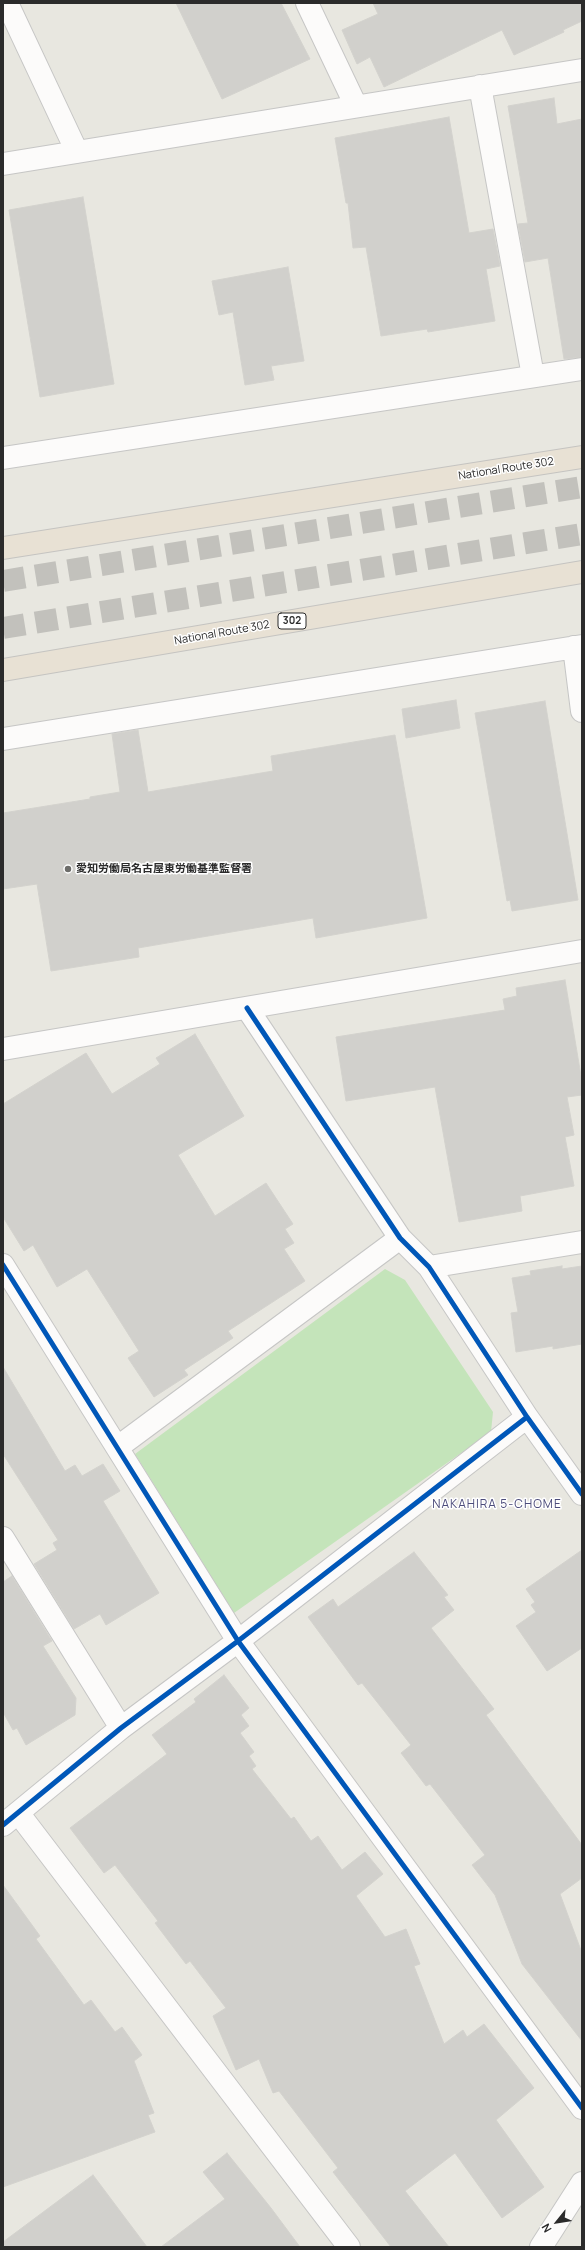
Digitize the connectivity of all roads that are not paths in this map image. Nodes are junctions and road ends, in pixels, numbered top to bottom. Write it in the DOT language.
graph roads {
  1 [pos="7,3"];
  2 [pos="307,3"];
  3 [pos="582,70"];
  4 [pos="480,86"];
  5 [pos="356,106"];
  6 [pos="78,152"];
  7 [pos="3,164"];
  8 [pos="580,370"];
  9 [pos="533,376"];
  10 [pos="582,457"];
  11 [pos="3,458"];
  12 [pos="3,548"];
  13 [pos="582,572"];
  14 [pos="578,646"];
  15 [pos="3,670"];
  16 [pos="582,711"];
  17 [pos="3,739"];
  18 [pos="582,951"];
  19 [pos="247,1008"];
  20 [pos="3,1049"];
  21 [pos="400,1238"];
  22 [pos="582,1242"];
  23 [pos="3,1265"];
  24 [pos="429,1267"];
  25 [pos="527,1418"];
  26 [pos="118,1447"];
  27 [pos="582,1494"];
  28 [pos="3,1538"];
  29 [pos="238,1641"];
  30 [pos="121,1728"];
  31 [pos="11,1819"];
  32 [pos="582,2108"];
  33 [pos="582,2183"];
  34 [pos="350,2247"];
  35 [pos="542,2247"];
  1 -- 6 [label="street"];
  2 -- 5 [label="street"];
  3 -- 4 [label="street"];
  4 -- 5 [label="street"];
  4 -- 9 [label="street"];
  5 -- 6 [label="street"];
  6 -- 7 [label="street"];
  8 -- 9 [label="street"];
  9 -- 11 [label="street"];
  10 -- 12 [label="highway, National Route 302"];
  13 -- 15 [label="highway, National Route 302 / 302"];
  14 -- 16 [label="street"];
  14 -- 17 [label="street"];
  18 -- 19 [label="street"];
  19 -- 20 [label="street"];
  19 -- 21 [label="street"];
  21 -- 24 [label="street"];
  21 -- 26 [label="street"];
  22 -- 24 [label="street"];
  23 -- 26 [label="street"];
  24 -- 25 [label="street"];
  25 -- 27 [label="street"];
  25 -- 29 [label="street"];
  26 -- 29 [label="street"];
  28 -- 30 [label="street"];
  29 -- 30 [label="street"];
  29 -- 32 [label="street"];
  30 -- 31 [label="street"];
  31 -- 34 [label="street"];
  33 -- 35 [label="street"];
}
